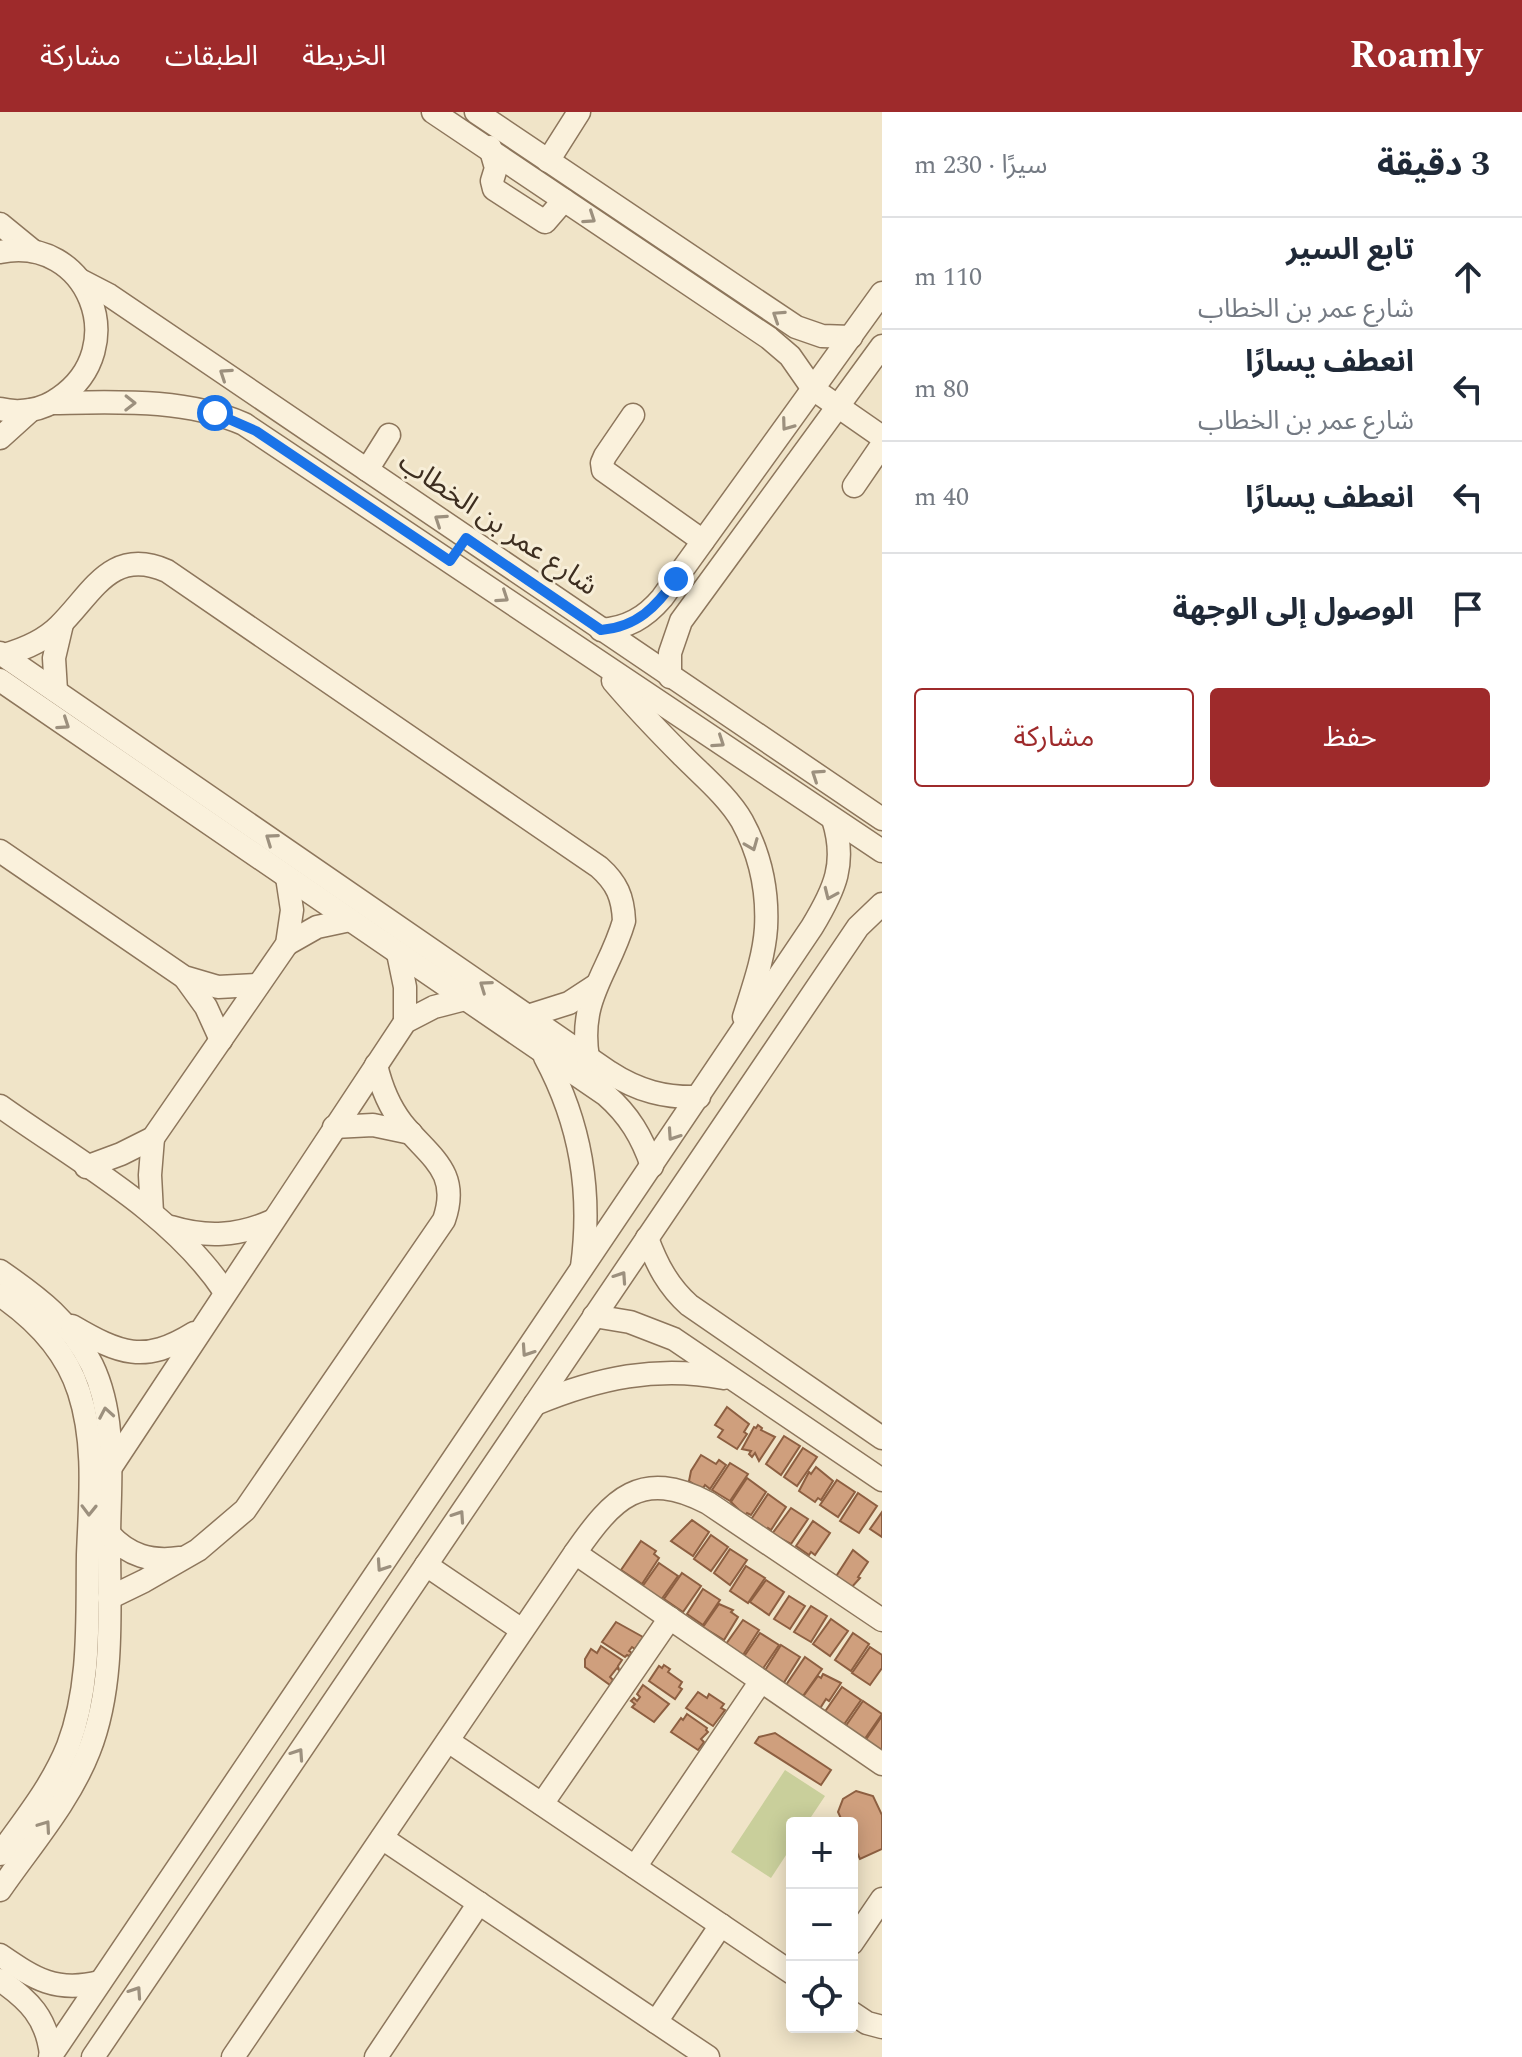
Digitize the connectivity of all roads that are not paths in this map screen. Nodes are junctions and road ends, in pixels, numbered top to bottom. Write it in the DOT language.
graph roads {
  1 [pos="433,112"];
  2 [pos="476,112"];
  3 [pos="579,112"];
  4 [pos="502,130"];
  5 [pos="488,149"];
  6 [pos="548,161"];
  7 [pos="0,224"];
  8 [pos="0,252"];
  9 [pos="34,252"];
  10 [pos="682,252"];
  11 [pos="669,270"];
  12 [pos="80,280"];
  13 [pos="882,293"];
  14 [pos="851,337"];
  15 [pos="878,359"];
  16 [pos="813,389"];
  17 [pos="837,406"];
  18 [pos="42,407"];
  19 [pos="0,409"];
  20 [pos="633,415"];
  21 [pos="389,435"];
  22 [pos="882,437"];
  23 [pos="0,438"];
  24 [pos="882,445"];
  25 [pos="367,470"];
  26 [pos="854,486"];
  27 [pos="466,538"];
  28 [pos="703,541"];
  29 [pos="450,561"];
  30 [pos="62,624"];
  31 [pos="601,630"];
  32 [pos="2,654"];
  33 [pos="594,658"];
  34 [pos="670,677"];
  35 [pos="0,680"];
  36 [pos="56,691"];
  37 [pos="202,805"];
  38 [pos="833,819"];
  39 [pos="882,819"];
  40 [pos="0,851"];
  41 [pos="882,851"];
  42 [pos="287,877"];
  43 [pos="882,904"];
  44 [pos="350,920"];
  45 [pos="287,944"];
  46 [pos="398,953"];
  47 [pos="184,977"];
  48 [pos="258,985"];
  49 [pos="595,986"];
  50 [pos="465,999"];
  51 [pos="528,1016"];
  52 [pos="405,1022"];
  53 [pos="739,1037"];
  54 [pos="221,1040"];
  55 [pos="543,1052"];
  56 [pos="588,1058"];
  57 [pos="376,1065"];
  58 [pos="699,1097"];
  59 [pos="0,1106"];
  60 [pos="334,1127"];
  61 [pos="411,1133"];
  62 [pos="153,1138"];
  63 [pos="652,1166"];
  64 [pos="86,1167"];
  65 [pos="161,1220"];
  66 [pos="272,1221"];
  67 [pos="647,1238"];
  68 [pos="0,1271"];
  69 [pos="581,1272"];
  70 [pos="225,1292"];
  71 [pos="10,1294"];
  72 [pos="594,1316"];
  73 [pos="66,1323"];
  74 [pos="199,1331"];
  75 [pos="734,1379"];
  76 [pos="535,1404"];
  77 [pos="882,1438"];
  78 [pos="110,1468"];
  79 [pos="882,1480"];
  80 [pos="109,1534"];
  81 [pos="575,1553"];
  82 [pos="185,1558"];
  83 [pos="426,1565"];
  84 [pos="109,1598"];
  85 [pos="670,1618"];
  86 [pos="881,1618"];
  87 [pos="522,1630"];
  88 [pos="97,1643"];
  89 [pos="761,1681"];
  90 [pos="448,1741"];
  91 [pos="882,1764"];
  92 [pos="243,1771"];
  93 [pos="273,1791"];
  94 [pos="542,1804"];
  95 [pos="382,1838"];
  96 [pos="0,1854"];
  97 [pos="635,1867"];
  98 [pos="0,1890"];
  99 [pos="882,1899"];
  100 [pos="479,1903"];
  101 [pos="721,1925"];
  102 [pos="858,1934"];
  103 [pos="0,1955"];
  104 [pos="786,1969"];
  105 [pos="0,1980"];
  106 [pos="100,1982"];
  107 [pos="858,2017"];
  108 [pos="656,2022"];
  109 [pos="882,2027"];
  110 [pos="50,2056"];
  111 [pos="93,2057"];
  112 [pos="233,2057"];
  113 [pos="376,2057"];
  114 [pos="708,2057"];
  1 -- 5 [label="street"];
  2 -- 4 [label="street"];
  3 -- 6 [label="street"];
  4 -- 5 [label="street"];
  4 -- 6 [label="street"];
  5 -- 11 [label="street, one-way"];
  6 -- 10 [label="street"];
  7 -- 9 [label="street, شارع عمر بن الخطاب"];
  8 -- 9 [label="street"];
  9 -- 12 [label="street, شارع عمر بن الخطاب"];
  10 -- 11 [label="street"];
  14 -- 10 [label="street, one-way"];
  11 -- 16 [label="street"];
  12 -- 18 [label="street"];
  25 -- 12 [label="street, شارع عمر بن الخطاب, one-way"];
  13 -- 14 [label="street"];
  14 -- 16 [label="street"];
  15 -- 17 [label="street"];
  16 -- 17 [label="street"];
  16 -- 28 [label="street, one-way"];
  17 -- 22 [label="street"];
  17 -- 34 [label="street"];
  18 -- 19 [label="street, شارع عمر بن الخطاب"];
  18 -- 23 [label="street"];
  18 -- 29 [label="street, شارع عمر بن الخطاب, one-way"];
  20 -- 28 [label="street"];
  21 -- 25 [label="street"];
  24 -- 26 [label="street"];
  27 -- 25 [label="street, شارع عمر بن الخطاب, one-way"];
  27 -- 29 [label="street"];
  27 -- 31 [label="street, شارع عمر بن الخطاب"];
  28 -- 31 [label="street"];
  29 -- 33 [label="street, شارع عمر بن الخطاب, one-way"];
  30 -- 32 [label="street"];
  30 -- 36 [label="street"];
  30 -- 49 [label="street"];
  31 -- 34 [label="street, شارع عمر بن الخطاب"];
  32 -- 36 [label="street"];
  33 -- 38 [label="street, شارع عمر بن الخطاب, one-way"];
  33 -- 53 [label="street, one-way"];
  39 -- 34 [label="street, شارع عمر بن الخطاب, one-way"];
  35 -- 37 [label="street, one-way"];
  36 -- 37 [label="street"];
  37 -- 42 [label="street"];
  51 -- 37 [label="street, one-way"];
  38 -- 41 [label="street, شارع عمر بن الخطاب"];
  38 -- 53 [label="street, one-way"];
  40 -- 47 [label="street"];
  42 -- 44 [label="street"];
  42 -- 45 [label="street"];
  43 -- 67 [label="street"];
  44 -- 45 [label="street"];
  44 -- 46 [label="street"];
  45 -- 48 [label="street"];
  46 -- 50 [label="street"];
  46 -- 52 [label="street"];
  47 -- 48 [label="street"];
  47 -- 54 [label="street"];
  48 -- 54 [label="street"];
  49 -- 51 [label="street"];
  49 -- 56 [label="street"];
  50 -- 52 [label="street"];
  50 -- 55 [label="street"];
  51 -- 56 [label="street"];
  52 -- 57 [label="street"];
  53 -- 58 [label="street"];
  54 -- 62 [label="street"];
  55 -- 63 [label="street"];
  55 -- 69 [label="street"];
  56 -- 58 [label="street"];
  57 -- 60 [label="street"];
  57 -- 61 [label="street"];
  58 -- 63 [label="street, one-way"];
  59 -- 64 [label="street"];
  60 -- 61 [label="street"];
  60 -- 66 [label="street"];
  61 -- 82 [label="street"];
  62 -- 64 [label="street"];
  62 -- 65 [label="street"];
  63 -- 69 [label="street"];
  64 -- 65 [label="street"];
  65 -- 66 [label="street"];
  65 -- 70 [label="street"];
  66 -- 70 [label="street"];
  72 -- 67 [label="street, one-way"];
  67 -- 77 [label="street"];
  68 -- 71 [label="street"];
  69 -- 92 [label="street, one-way"];
  70 -- 74 [label="street"];
  71 -- 73 [label="street"];
  71 -- 88 [label="street, one-way"];
  72 -- 75 [label="street"];
  72 -- 76 [label="street"];
  73 -- 74 [label="street"];
  78 -- 73 [label="street, one-way"];
  74 -- 78 [label="street"];
  75 -- 76 [label="street"];
  75 -- 79 [label="street"];
  83 -- 76 [label="street, one-way"];
  78 -- 80 [label="street"];
  80 -- 82 [label="street"];
  80 -- 84 [label="street"];
  81 -- 85 [label="street"];
  81 -- 86 [label="street"];
  81 -- 87 [label="street"];
  82 -- 84 [label="street"];
  83 -- 87 [label="street"];
  93 -- 83 [label="street, one-way"];
  84 -- 88 [label="street"];
  85 -- 89 [label="street"];
  85 -- 94 [label="street"];
  87 -- 90 [label="street"];
  88 -- 96 [label="street"];
  98 -- 88 [label="street, one-way"];
  89 -- 91 [label="street"];
  89 -- 97 [label="street"];
  90 -- 94 [label="street"];
  90 -- 95 [label="street"];
  92 -- 93 [label="street"];
  92 -- 106 [label="street"];
  111 -- 93 [label="street, one-way"];
  94 -- 97 [label="street"];
  95 -- 100 [label="street"];
  95 -- 112 [label="street"];
  97 -- 101 [label="street"];
  99 -- 102 [label="street"];
  100 -- 108 [label="street"];
  100 -- 113 [label="street"];
  101 -- 104 [label="street"];
  101 -- 108 [label="street"];
  103 -- 106 [label="street"];
  105 -- 110 [label="street"];
  106 -- 110 [label="street"];
  107 -- 109 [label="street"];
  108 -- 114 [label="street"];
}
